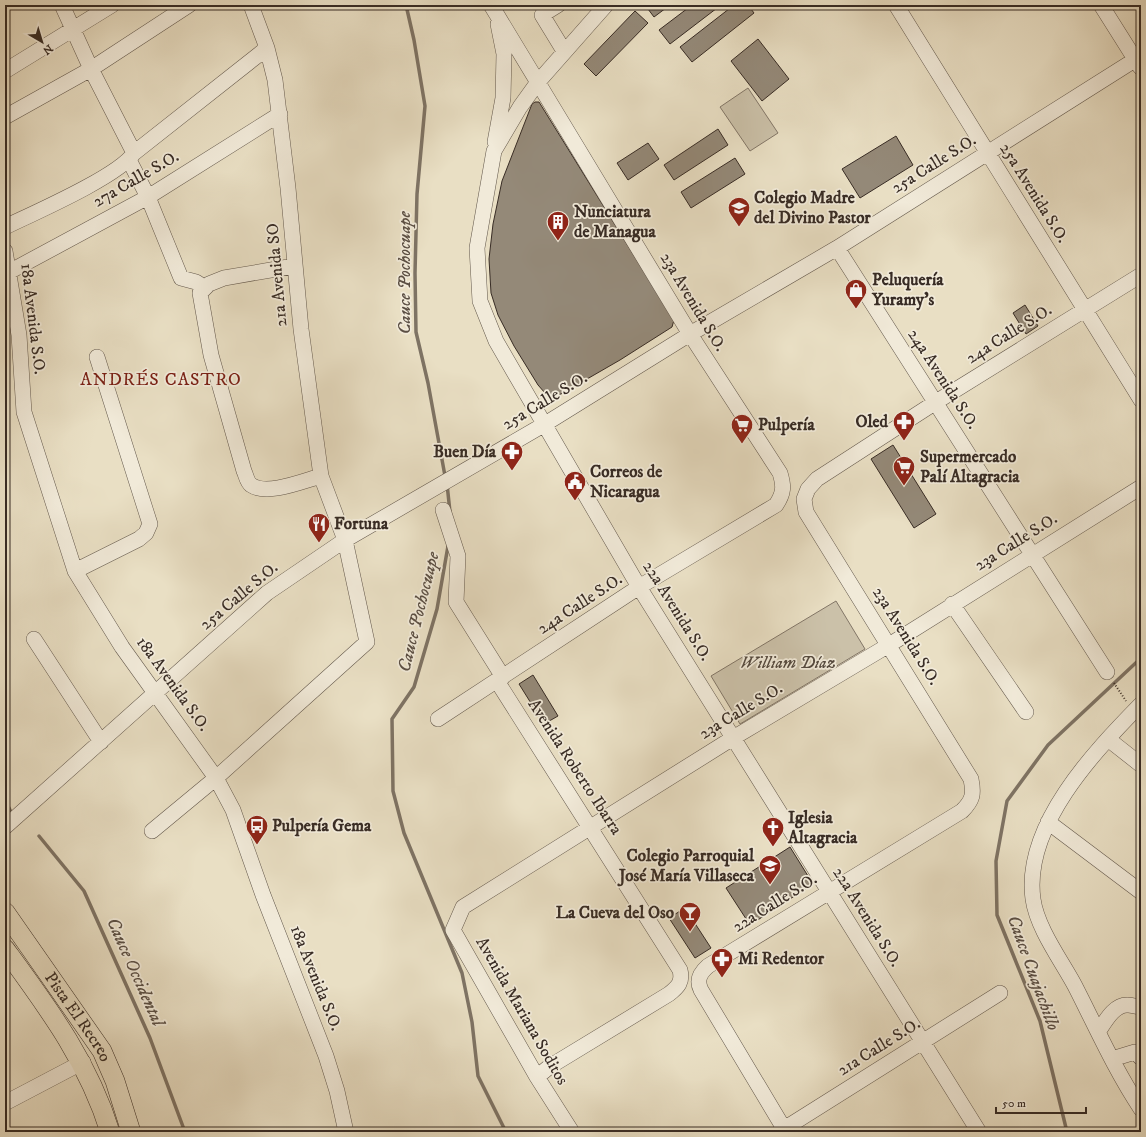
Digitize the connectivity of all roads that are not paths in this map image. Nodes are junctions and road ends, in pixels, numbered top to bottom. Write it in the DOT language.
graph roads {
  1 [pos="62,5"];
  2 [pos="112,5"];
  3 [pos="189,5"];
  4 [pos="251,5"];
  5 [pos="558,5"];
  6 [pos="606,5"];
  7 [pos="896,5"];
  8 [pos="1101,5"];
  9 [pos="493,9"];
  10 [pos="74,30"];
  11 [pos="267,48"];
  12 [pos="564,51"];
  13 [pos="1139,61"];
  14 [pos="91,69"];
  15 [pos="5,71"];
  16 [pos="538,82"];
  17 [pos="280,114"];
  18 [pos="5,117"];
  19 [pos="494,151"];
  20 [pos="987,153"];
  21 [pos="132,156"];
  22 [pos="148,197"];
  23 [pos="5,227"];
  24 [pos="837,248"];
  25 [pos="5,251"];
  26 [pos="294,266"];
  27 [pos="9,272"];
  28 [pos="1141,275"];
  29 [pos="205,288"];
  30 [pos="1085,310"];
  31 [pos="690,334"];
  32 [pos="97,357"];
  33 [pos="1141,400"];
  34 [pos="936,402"];
  35 [pos="545,424"];
  36 [pos="321,476"];
  37 [pos="1141,487"];
  38 [pos="782,496"];
  39 [pos="804,499"];
  40 [pos="443,510"];
  41 [pos="345,540"];
  42 [pos="1033,554"];
  43 [pos="75,571"];
  44 [pos="640,587"];
  45 [pos="952,604"];
  46 [pos="34,639"];
  47 [pos="889,645"];
  48 [pos="1107,672"];
  49 [pos="500,679"];
  50 [pos="156,693"];
  51 [pos="1141,704"];
  52 [pos="1026,712"];
  53 [pos="438,719"];
  54 [pos="733,738"];
  55 [pos="1108,739"];
  56 [pos="101,742"];
  57 [pos="1141,765"];
  58 [pos="216,778"];
  59 [pos="974,794"];
  60 [pos="1048,822"];
  61 [pos="590,826"];
  62 [pos="5,827"];
  63 [pos="152,831"];
  64 [pos="829,892"];
  65 [pos="1141,892"];
  66 [pos="463,907"];
  67 [pos="5,912"];
  68 [pos="5,949"];
  69 [pos="1000,993"];
  70 [pos="1141,1008"];
  71 [pos="1098,1032"];
  72 [pos="923,1042"];
  73 [pos="1141,1058"];
  74 [pos="1112,1059"];
  75 [pos="82,1062"];
  76 [pos="538,1077"];
  77 [pos="1138,1098"];
  78 [pos="5,1104"];
  79 [pos="783,1131"];
  80 [pos="110,1132"];
  81 [pos="131,1132"];
  82 [pos="346,1132"];
  83 [pos="572,1132"];
  84 [pos="979,1132"];
  1 -- 10 [label="street"];
  2 -- 10 [label="street"];
  3 -- 14 [label="street"];
  4 -- 11 [label="street, 21a Avenida SO"];
  5 -- 12 [label="street"];
  6 -- 12 [label="street"];
  7 -- 20 [label="street, 25a Avenida S.O."];
  8 -- 13 [label="street"];
  9 -- 16 [label="street, 23a Avenida S.O."];
  9 -- 19 [label="street"];
  10 -- 14 [label="street"];
  10 -- 15 [label="street"];
  11 -- 17 [label="street, 21a Avenida SO"];
  11 -- 21 [label="street"];
  12 -- 16 [label="street"];
  13 -- 20 [label="street, 25a Calle S.O."];
  14 -- 18 [label="street"];
  14 -- 21 [label="street"];
  16 -- 19 [label="street, 22a Avenida S.O."];
  16 -- 31 [label="street, 23a Avenida S.O."];
  17 -- 22 [label="street, 27a Calle S.O."];
  17 -- 26 [label="street, 21a Avenida SO"];
  19 -- 35 [label="street, 22a Avenida S.O."];
  20 -- 24 [label="street, 25a Calle S.O."];
  20 -- 30 [label="street, 25a Avenida S.O."];
  21 -- 22 [label="street"];
  21 -- 23 [label="street"];
  22 -- 27 [label="street, 27a Calle S.O."];
  22 -- 29 [label="street"];
  24 -- 31 [label="street, 25a Calle S.O."];
  24 -- 34 [label="street, 24a Avenida S.O."];
  25 -- 27 [label="street, 18a Avenida S.O."];
  26 -- 29 [label="street"];
  26 -- 36 [label="street, 21a Avenida SO"];
  27 -- 43 [label="street, 18a Avenida S.O."];
  28 -- 30 [label="street, 24a Calle S.O."];
  29 -- 36 [label="street"];
  30 -- 33 [label="street, 25a Avenida S.O."];
  30 -- 34 [label="street, 24a Calle S.O."];
  31 -- 35 [label="street, 25a Calle S.O."];
  31 -- 38 [label="street, 23a Avenida S.O."];
  32 -- 43 [label="street"];
  34 -- 39 [label="street, 24a Calle S.O."];
  34 -- 42 [label="street, 24a Avenida S.O."];
  35 -- 41 [label="street, 25a Calle S.O."];
  35 -- 44 [label="street, 22a Avenida S.O."];
  36 -- 41 [label="street, 21a Avenida SO"];
  37 -- 42 [label="street, 23a Calle S.O."];
  38 -- 44 [label="street, 24a Calle S.O."];
  39 -- 47 [label="street, 23a Avenida S.O."];
  40 -- 49 [label="street, Avenida Roberto Ibarra"];
  41 -- 50 [label="street, 25a Calle S.O."];
  41 -- 58 [label="street, 21a Avenida SO"];
  42 -- 45 [label="street, 23a Calle S.O."];
  42 -- 48 [label="street, 24a Avenida S.O."];
  43 -- 50 [label="street, 18a Avenida S.O."];
  44 -- 49 [label="street, 24a Calle S.O."];
  44 -- 54 [label="street, 22a Avenida S.O."];
  45 -- 47 [label="street, 23a Calle S.O."];
  45 -- 52 [label="street"];
  46 -- 56 [label="street"];
  47 -- 54 [label="street, 23a Calle S.O."];
  47 -- 59 [label="street, 23a Avenida S.O."];
  49 -- 53 [label="street, 24a Calle S.O."];
  49 -- 61 [label="street, Avenida Roberto Ibarra"];
  50 -- 56 [label="street, 25a Calle S.O."];
  50 -- 58 [label="street, 18a Avenida S.O."];
  51 -- 55 [label="street"];
  54 -- 61 [label="street, 23a Calle S.O."];
  54 -- 64 [label="street, 22a Avenida S.O."];
  55 -- 57 [label="street"];
  55 -- 60 [label="street"];
  56 -- 62 [label="street, 25a Calle S.O."];
  58 -- 63 [label="street"];
  58 -- 82 [label="street, 18a Avenida S.O."];
  59 -- 64 [label="street, 22a Calle S.O."];
  60 -- 65 [label="street"];
  60 -- 71 [label="street"];
  61 -- 66 [label="street, 23a Calle S.O."];
  61 -- 76 [label="street, Avenida Roberto Ibarra"];
  64 -- 72 [label="street, 22a Avenida S.O."];
  64 -- 79 [label="street, 22a Calle S.O."];
  66 -- 76 [label="street, Avenida Mariana Soditos"];
  67 -- 81 [label="main road, Pista El Recreo"];
  68 -- 75 [label="main road, Pista El Recreo"];
  69 -- 72 [label="street, 21a Calle S.O."];
  70 -- 71 [label="street"];
  71 -- 74 [label="street"];
  72 -- 79 [label="street, 21a Calle S.O."];
  72 -- 84 [label="street, 22a Avenida S.O."];
  73 -- 74 [label="street"];
  74 -- 77 [label="street"];
  75 -- 78 [label="street"];
  75 -- 80 [label="main road, Pista El Recreo"];
  76 -- 83 [label="street, Avenida Mariana Soditos"];
}
